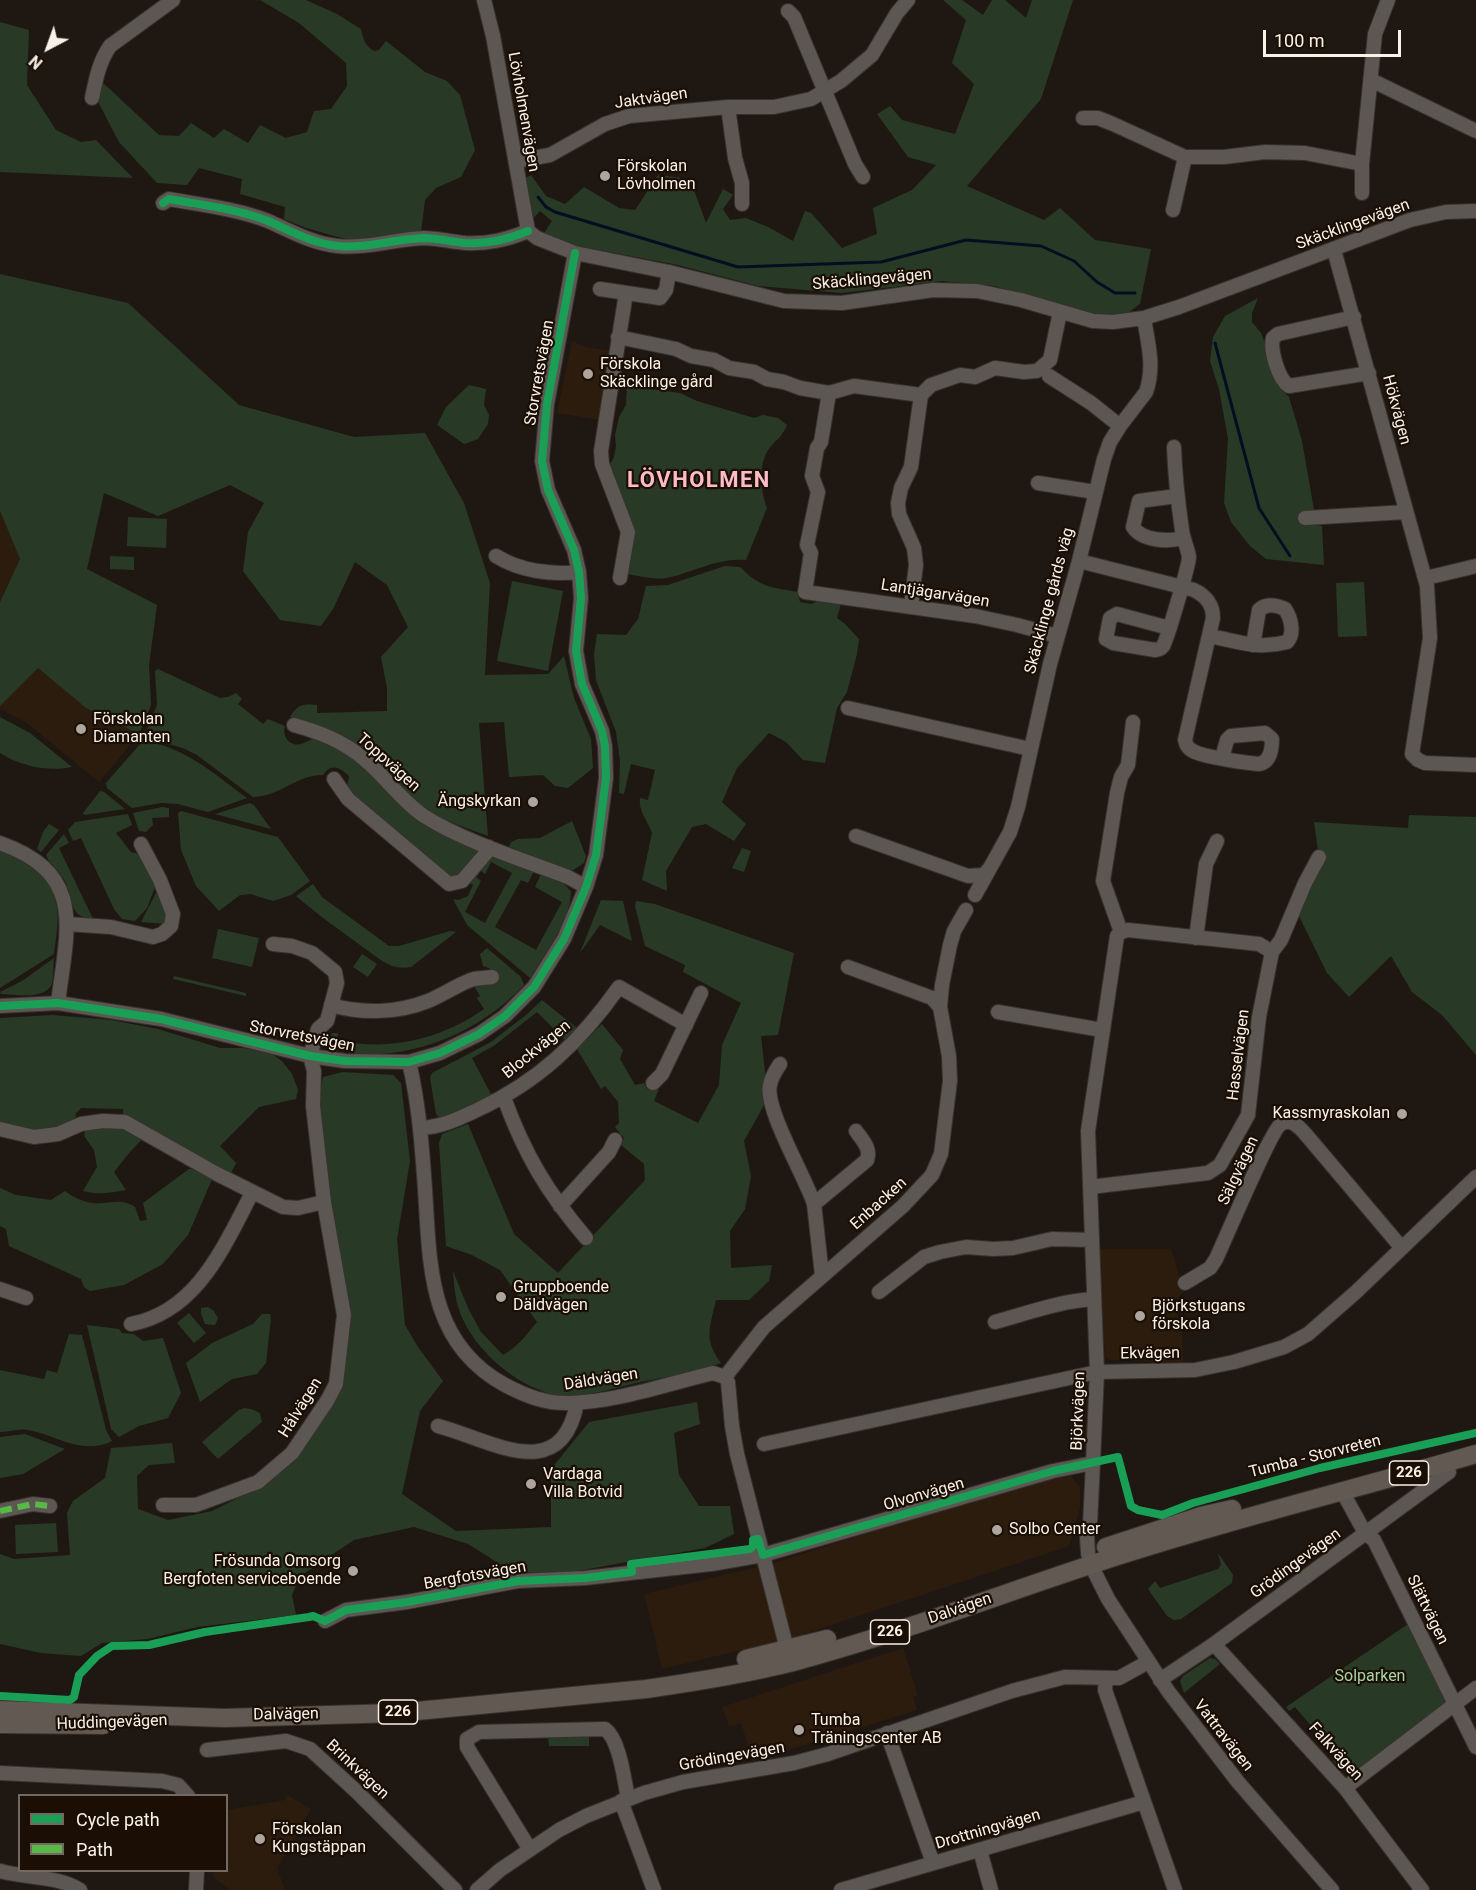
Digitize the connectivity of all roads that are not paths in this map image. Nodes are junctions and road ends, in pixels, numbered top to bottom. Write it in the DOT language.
graph roads {
  1 [pos="173,0"];
  2 [pos="484,0"];
  3 [pos="908,0"];
  4 [pos="1388,0"];
  5 [pos="788,12"];
  6 [pos="1371,80"];
  7 [pos="826,92"];
  8 [pos="92,98"];
  9 [pos="728,107"];
  10 [pos="1083,118"];
  11 [pos="1476,131"];
  12 [pos="1185,157"];
  13 [pos="516,161"];
  14 [pos="1362,164"];
  15 [pos="863,177"];
  16 [pos="1362,193"];
  17 [pos="163,203"];
  18 [pos="742,204"];
  19 [pos="1173,210"];
  20 [pos="1476,211"];
  21 [pos="528,231"];
  22 [pos="1334,250"];
  23 [pos="575,253"];
  24 [pos="669,272"];
  25 [pos="600,289"];
  26 [pos="626,293"];
  27 [pos="1060,312"];
  28 [pos="1354,317"];
  29 [pos="1144,318"];
  30 [pos="618,338"];
  31 [pos="1369,373"];
  32 [pos="1049,376"];
  33 [pos="829,393"];
  34 [pos="921,395"];
  35 [pos="1120,426"];
  36 [pos="1174,447"];
  37 [pos="1038,483"];
  38 [pos="1095,492"];
  39 [pos="1177,496"];
  40 [pos="1406,512"];
  41 [pos="1305,518"];
  42 [pos="1183,538"];
  43 [pos="496,556"];
  44 [pos="1079,561"];
  45 [pos="1476,566"];
  46 [pos="579,572"];
  47 [pos="621,578"];
  48 [pos="1425,578"];
  49 [pos="1181,588"];
  50 [pos="911,606"];
  51 [pos="1169,628"];
  52 [pos="1057,636"];
  53 [pos="1209,636"];
  54 [pos="1253,645"];
  55 [pos="848,708"];
  56 [pos="1133,722"];
  57 [pos="294,725"];
  58 [pos="1030,749"];
  59 [pos="1222,758"];
  60 [pos="1476,765"];
  61 [pos="334,779"];
  62 [pos="856,836"];
  63 [pos="1217,841"];
  64 [pos="0,843"];
  65 [pos="141,844"];
  66 [pos="489,847"];
  67 [pos="1319,857"];
  68 [pos="988,870"];
  69 [pos="586,887"];
  70 [pos="975,895"];
  71 [pos="966,910"];
  72 [pos="67,924"];
  73 [pos="1121,932"];
  74 [pos="1196,938"];
  75 [pos="273,944"];
  76 [pos="1272,952"];
  77 [pos="848,967"];
  78 [pos="492,977"];
  79 [pos="701,993"];
  80 [pos="58,1003"];
  81 [pos="331,1005"];
  82 [pos="0,1006"];
  83 [pos="940,1007"];
  84 [pos="998,1012"];
  85 [pos="686,1025"];
  86 [pos="1102,1030"];
  87 [pos="310,1056"];
  88 [pos="409,1062"];
  89 [pos="780,1064"];
  90 [pos="653,1083"];
  91 [pos="504,1098"];
  92 [pos="420,1128"];
  93 [pos="0,1129"];
  94 [pos="856,1131"];
  95 [pos="615,1140"];
  96 [pos="1476,1177"];
  97 [pos="1090,1187"];
  98 [pos="252,1193"];
  99 [pos="324,1202"];
  100 [pos="814,1204"];
  101 [pos="560,1206"];
  102 [pos="586,1238"];
  103 [pos="1092,1240"];
  104 [pos="1401,1247"];
  105 [pos="822,1275"];
  106 [pos="1185,1283"];
  107 [pos="0,1289"];
  108 [pos="879,1292"];
  109 [pos="26,1298"];
  110 [pos="1094,1299"];
  111 [pos="995,1322"];
  112 [pos="131,1324"];
  113 [pos="1097,1372"];
  114 [pos="725,1377"];
  115 [pos="577,1403"];
  116 [pos="438,1426"];
  117 [pos="764,1444"];
  118 [pos="1476,1454"];
  119 [pos="1094,1463"];
  120 [pos="1449,1472"];
  121 [pos="1342,1491"];
  122 [pos="163,1505"];
  123 [pos="50,1506"];
  124 [pos="0,1511"];
  125 [pos="1365,1533"];
  126 [pos="763,1555"];
  127 [pos="1096,1557"];
  128 [pos="325,1621"];
  129 [pos="1214,1644"];
  130 [pos="789,1656"];
  131 [pos="1148,1662"];
  132 [pos="1106,1679"];
  133 [pos="1160,1680"];
  134 [pos="1476,1688"];
  135 [pos="1455,1704"];
  136 [pos="0,1710"];
  137 [pos="224,1718"];
  138 [pos="0,1724"];
  139 [pos="887,1733"];
  140 [pos="1476,1747"];
  141 [pos="207,1750"];
  142 [pos="0,1773"];
  143 [pos="1345,1788"];
  144 [pos="186,1794"];
  145 [pos="625,1800"];
  146 [pos="1144,1802"];
  147 [pos="529,1848"];
  148 [pos="980,1850"];
  149 [pos="933,1863"];
  150 [pos="0,1871"];
  151 [pos="197,1872"];
  152 [pos="80,1890"];
  153 [pos="196,1890"];
  154 [pos="455,1890"];
  155 [pos="477,1890"];
  156 [pos="654,1890"];
  157 [pos="841,1890"];
  158 [pos="992,1890"];
  159 [pos="1175,1890"];
  160 [pos="1332,1890"];
  161 [pos="1422,1890"];
  1 -- 8 [label="street"];
  2 -- 13 [label="street, Lövholmenvägen"];
  3 -- 7 [label="street, Jaktvägen"];
  4 -- 6 [label="street"];
  5 -- 7 [label="street"];
  6 -- 11 [label="street"];
  6 -- 14 [label="street"];
  7 -- 9 [label="street, Jaktvägen"];
  7 -- 15 [label="street"];
  9 -- 13 [label="street, Jaktvägen"];
  9 -- 18 [label="street"];
  10 -- 12 [label="street"];
  12 -- 14 [label="street"];
  12 -- 19 [label="street"];
  13 -- 21 [label="street, Lövholmenvägen"];
  14 -- 16 [label="street"];
  17 -- 21 [label="street"];
  20 -- 22 [label="street, Skäcklingevägen"];
  21 -- 23 [label="street, Skäcklingevägen"];
  22 -- 28 [label="street, Hökvägen"];
  22 -- 29 [label="street, Skäcklingevägen"];
  23 -- 24 [label="street, Skäcklingevägen"];
  23 -- 46 [label="street, Storvretsvägen"];
  24 -- 26 [label="street"];
  24 -- 27 [label="street, Skäcklingevägen"];
  25 -- 26 [label="street"];
  26 -- 30 [label="street"];
  27 -- 29 [label="street, Skäcklingevägen"];
  27 -- 34 [label="street"];
  28 -- 31 [label="street, Hökvägen"];
  28 -- 31 [label="street"];
  29 -- 35 [label="street, Skäcklinge gårds väg"];
  30 -- 33 [label="street"];
  30 -- 47 [label="street"];
  31 -- 40 [label="street, Hökvägen"];
  32 -- 35 [label="street"];
  33 -- 34 [label="street"];
  33 -- 50 [label="street, Lantjägarvägen"];
  34 -- 50 [label="street"];
  35 -- 38 [label="street, Skäcklinge gårds väg"];
  36 -- 39 [label="street"];
  37 -- 38 [label="street"];
  38 -- 44 [label="street, Skäcklinge gårds väg"];
  39 -- 42 [label="street"];
  39 -- 42 [label="street"];
  40 -- 41 [label="street"];
  40 -- 48 [label="street, Hökvägen"];
  42 -- 49 [label="street"];
  43 -- 46 [label="street"];
  44 -- 49 [label="street"];
  44 -- 52 [label="street, Skäcklinge gårds väg"];
  45 -- 48 [label="street"];
  46 -- 69 [label="street, Storvretsvägen"];
  48 -- 60 [label="street, Hökvägen"];
  49 -- 51 [label="street"];
  49 -- 53 [label="street"];
  50 -- 52 [label="street, Lantjägarvägen"];
  52 -- 58 [label="street, Skäcklinge gårds väg"];
  53 -- 54 [label="street"];
  53 -- 59 [label="street"];
  55 -- 58 [label="street"];
  56 -- 73 [label="street"];
  57 -- 66 [label="street, Toppvägen"];
  58 -- 68 [label="street, Skäcklinge gårds väg"];
  61 -- 66 [label="street"];
  62 -- 68 [label="street"];
  63 -- 74 [label="street"];
  64 -- 72 [label="street"];
  65 -- 72 [label="street"];
  66 -- 69 [label="street, Toppvägen"];
  67 -- 76 [label="street, Hasselvägen"];
  68 -- 70 [label="street, Skäcklinge gårds väg"];
  69 -- 88 [label="street, Storvretsvägen"];
  71 -- 83 [label="street, Enbacken"];
  72 -- 80 [label="street"];
  73 -- 74 [label="street"];
  73 -- 86 [label="street, Björkvägen"];
  74 -- 76 [label="street"];
  75 -- 81 [label="street, Storvretsvägen"];
  76 -- 97 [label="street, Hasselvägen"];
  77 -- 83 [label="street"];
  78 -- 81 [label="street"];
  79 -- 85 [label="street"];
  80 -- 82 [label="street, Storvretsvägen"];
  80 -- 87 [label="street, Storvretsvägen"];
  81 -- 87 [label="street, Storvretsvägen"];
  83 -- 105 [label="street, Enbacken"];
  84 -- 86 [label="street"];
  85 -- 90 [label="street"];
  85 -- 91 [label="street, Blockvägen"];
  86 -- 97 [label="street, Björkvägen"];
  87 -- 88 [label="street, Storvretsvägen"];
  87 -- 99 [label="street, Hålvägen"];
  88 -- 92 [label="street, Däldvägen"];
  89 -- 100 [label="street"];
  91 -- 92 [label="street, Blockvägen"];
  91 -- 101 [label="street"];
  92 -- 115 [label="street, Däldvägen"];
  93 -- 98 [label="street"];
  94 -- 100 [label="street"];
  95 -- 101 [label="street"];
  96 -- 104 [label="street, Ekvägen"];
  97 -- 103 [label="street, Björkvägen"];
  98 -- 99 [label="street"];
  98 -- 112 [label="street"];
  99 -- 122 [label="street, Hålvägen"];
  100 -- 105 [label="street"];
  101 -- 102 [label="street"];
  103 -- 108 [label="street"];
  103 -- 110 [label="street, Björkvägen"];
  104 -- 106 [label="street, Sälgvägen"];
  104 -- 113 [label="street, Ekvägen"];
  105 -- 114 [label="street, Enbacken"];
  107 -- 109 [label="street"];
  110 -- 111 [label="street"];
  110 -- 113 [label="street, Björkvägen"];
  113 -- 117 [label="street, Ekvägen"];
  113 -- 119 [label="street, Björkvägen"];
  114 -- 115 [label="street, Däldvägen"];
  114 -- 126 [label="street"];
  115 -- 116 [label="street"];
  118 -- 121 [label="main road, Dalvägen / 226"];
  119 -- 126 [label="street, Olvonvägen"];
  119 -- 127 [label="street, Björkvägen"];
  120 -- 125 [label="street, Grödingevägen"];
  121 -- 125 [label="street, Slättvägen"];
  121 -- 127 [label="main road, Dalvägen / 226"];
  123 -- 124 [label="street"];
  125 -- 129 [label="street, Grödingevägen"];
  125 -- 135 [label="street, Slättvägen"];
  126 -- 128 [label="street, Bergfotsvägen"];
  126 -- 130 [label="street"];
  127 -- 130 [label="main road, Dalvägen / 226"];
  127 -- 131 [label="street, Vattravägen"];
  129 -- 133 [label="street, Grödingevägen"];
  129 -- 143 [label="street, Falkvägen"];
  130 -- 137 [label="main road, Dalvägen / 226"];
  131 -- 132 [label="street, Grödingevägen"];
  131 -- 133 [label="street, Vattravägen"];
  132 -- 139 [label="street, Grödingevägen"];
  132 -- 146 [label="street"];
  133 -- 160 [label="street, Vattravägen"];
  134 -- 135 [label="street"];
  135 -- 140 [label="street, Slättvägen"];
  135 -- 143 [label="street"];
  136 -- 137 [label="main road, Dalvägen / 226"];
  137 -- 138 [label="main road, Huddingevägen / 226"];
  139 -- 145 [label="street, Grödingevägen"];
  139 -- 149 [label="street"];
  141 -- 154 [label="street, Brinkvägen"];
  142 -- 144 [label="street"];
  143 -- 161 [label="street, Falkvägen"];
  145 -- 147 [label="street, Grödingevägen"];
  145 -- 147 [label="street"];
  145 -- 156 [label="street"];
  146 -- 148 [label="street, Drottningvägen"];
  146 -- 159 [label="street"];
  147 -- 155 [label="street, Grödingevägen"];
  148 -- 149 [label="street, Drottningvägen"];
  148 -- 158 [label="street"];
  149 -- 157 [label="street, Drottningvägen"];
  150 -- 152 [label="street"];
  151 -- 153 [label="street"];
}
